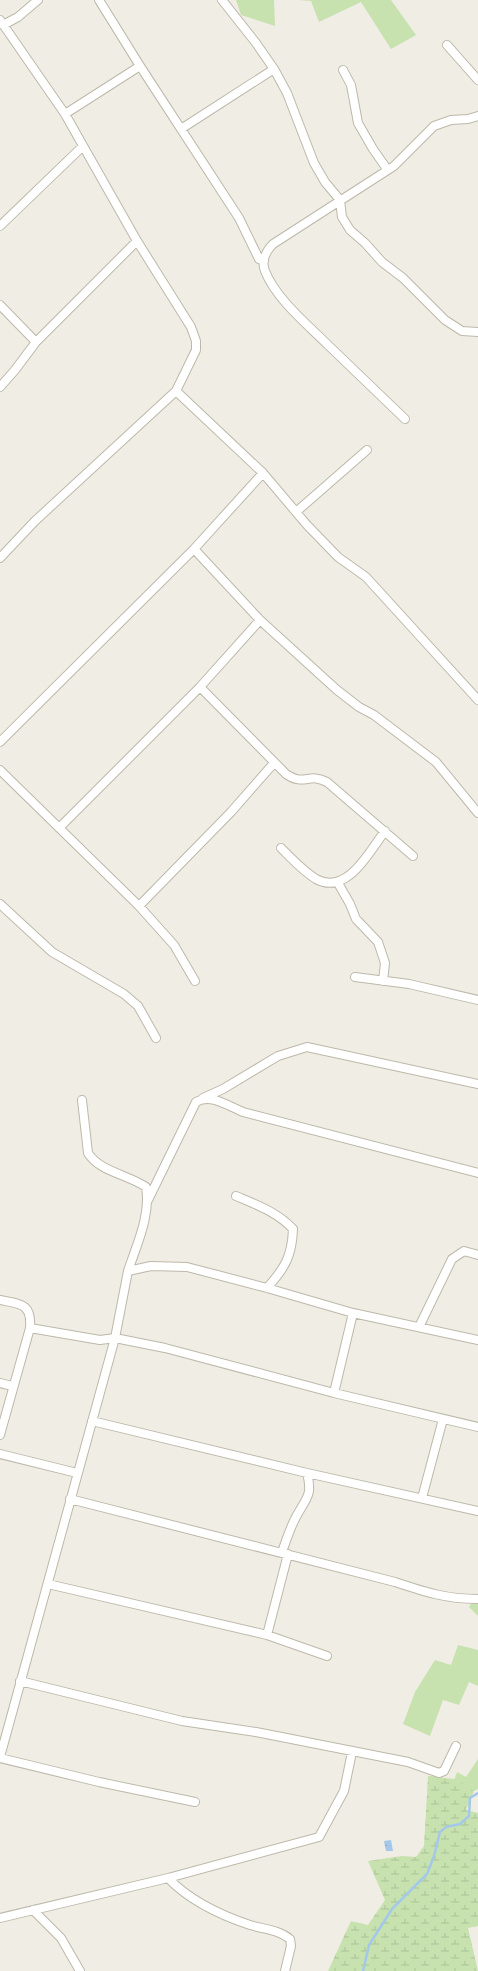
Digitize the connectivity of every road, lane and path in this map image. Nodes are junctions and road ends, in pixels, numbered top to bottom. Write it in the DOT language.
graph roads {
  1 [pos="38,0"];
  2 [pos="100,0"];
  3 [pos="222,0"];
  4 [pos="2,23"];
  5 [pos="447,45"];
  6 [pos="140,66"];
  7 [pos="274,69"];
  8 [pos="343,70"];
  9 [pos="478,80"];
  10 [pos="65,114"];
  11 [pos="478,116"];
  12 [pos="181,129"];
  13 [pos="83,146"];
  14 [pos="387,169"];
  15 [pos="340,200"];
  16 [pos="0,225"];
  17 [pos="137,241"];
  18 [pos="264,261"];
  19 [pos="0,305"];
  20 [pos="478,332"];
  21 [pos="36,342"];
  22 [pos="0,387"];
  23 [pos="176,391"];
  24 [pos="405,420"];
  25 [pos="367,450"];
  26 [pos="262,473"];
  27 [pos="296,512"];
  28 [pos="194,549"];
  29 [pos="0,558"];
  30 [pos="260,620"];
  31 [pos="200,687"];
  32 [pos="478,700"];
  33 [pos="0,742"];
  34 [pos="274,764"];
  35 [pos="0,770"];
  36 [pos="478,813"];
  37 [pos="59,828"];
  38 [pos="384,831"];
  39 [pos="280,848"];
  40 [pos="413,856"];
  41 [pos="338,883"];
  42 [pos="0,904"];
  43 [pos="139,906"];
  44 [pos="355,977"];
  45 [pos="195,980"];
  46 [pos="383,981"];
  47 [pos="478,1000"];
  48 [pos="156,1038"];
  49 [pos="478,1084"];
  50 [pos="203,1098"];
  51 [pos="82,1100"];
  52 [pos="478,1173"];
  53 [pos="236,1196"];
  54 [pos="148,1200"];
  55 [pos="478,1255"];
  56 [pos="128,1271"];
  57 [pos="267,1288"];
  58 [pos="0,1300"];
  59 [pos="353,1313"];
  60 [pos="419,1327"];
  61 [pos="30,1328"];
  62 [pos="115,1338"];
  63 [pos="478,1340"];
  64 [pos="0,1383"];
  65 [pos="12,1386"];
  66 [pos="334,1393"];
  67 [pos="443,1419"];
  68 [pos="92,1421"];
  69 [pos="478,1427"];
  70 [pos="0,1435"];
  71 [pos="0,1454"];
  72 [pos="77,1473"];
  73 [pos="307,1473"];
  74 [pos="422,1498"];
  75 [pos="70,1499"];
  76 [pos="478,1511"];
  77 [pos="285,1553"];
  78 [pos="48,1584"];
  79 [pos="478,1599"];
  80 [pos="267,1635"];
  81 [pos="327,1656"];
  82 [pos="20,1681"];
  83 [pos="456,1746"];
  84 [pos="352,1752"];
  85 [pos="0,1758"];
  86 [pos="195,1802"];
  87 [pos="168,1878"];
  88 [pos="32,1910"];
  89 [pos="0,1918"];
  90 [pos="80,1971"];
  91 [pos="285,1971"];
  1 -- 4 [label="street"];
  2 -- 6 [label="street"];
  3 -- 7 [label="street"];
  4 -- 10 [label="street"];
  5 -- 9 [label="street"];
  6 -- 10 [label="street"];
  6 -- 12 [label="street"];
  7 -- 12 [label="street"];
  7 -- 15 [label="street"];
  8 -- 14 [label="street"];
  10 -- 13 [label="street"];
  11 -- 14 [label="street"];
  12 -- 18 [label="street"];
  13 -- 16 [label="street"];
  13 -- 17 [label="street"];
  14 -- 15 [label="street"];
  15 -- 18 [label="street"];
  15 -- 20 [label="street"];
  17 -- 21 [label="street"];
  17 -- 23 [label="street"];
  18 -- 24 [label="street"];
  19 -- 21 [label="street"];
  21 -- 22 [label="street"];
  23 -- 26 [label="street"];
  23 -- 29 [label="street"];
  25 -- 27 [label="street"];
  26 -- 27 [label="street"];
  26 -- 28 [label="street"];
  27 -- 32 [label="street"];
  28 -- 30 [label="street"];
  28 -- 33 [label="street"];
  30 -- 31 [label="street"];
  30 -- 36 [label="street"];
  31 -- 34 [label="street"];
  31 -- 37 [label="street"];
  34 -- 38 [label="street"];
  34 -- 43 [label="street"];
  35 -- 37 [label="street"];
  37 -- 43 [label="street"];
  38 -- 40 [label="street"];
  38 -- 41 [label="street"];
  39 -- 41 [label="street"];
  41 -- 46 [label="street"];
  42 -- 48 [label="street"];
  43 -- 45 [label="street"];
  44 -- 46 [label="street"];
  46 -- 47 [label="street"];
  49 -- 50 [label="street"];
  50 -- 52 [label="street"];
  50 -- 54 [label="street"];
  51 -- 54 [label="street"];
  53 -- 57 [label="street"];
  54 -- 56 [label="street"];
  55 -- 60 [label="street"];
  56 -- 57 [label="street"];
  56 -- 62 [label="street"];
  57 -- 59 [label="street"];
  58 -- 61 [label="street"];
  59 -- 60 [label="street"];
  59 -- 66 [label="street"];
  60 -- 63 [label="street"];
  61 -- 62 [label="street"];
  61 -- 65 [label="street"];
  62 -- 66 [label="street"];
  62 -- 68 [label="street"];
  64 -- 65 [label="street"];
  65 -- 70 [label="street"];
  66 -- 67 [label="street"];
  67 -- 69 [label="street"];
  67 -- 74 [label="street"];
  68 -- 72 [label="street"];
  68 -- 73 [label="street"];
  71 -- 72 [label="street"];
  72 -- 75 [label="street"];
  73 -- 74 [label="street"];
  73 -- 77 [label="street"];
  74 -- 76 [label="street"];
  75 -- 77 [label="street"];
  75 -- 78 [label="street"];
  77 -- 79 [label="street"];
  77 -- 80 [label="street"];
  78 -- 80 [label="street"];
  78 -- 82 [label="street"];
  80 -- 81 [label="street"];
  82 -- 84 [label="street"];
  82 -- 85 [label="street"];
  83 -- 84 [label="street"];
  84 -- 87 [label="street"];
  85 -- 86 [label="street"];
  87 -- 88 [label="street"];
  87 -- 91 [label="street"];
  88 -- 89 [label="street"];
  88 -- 90 [label="street"];
}
